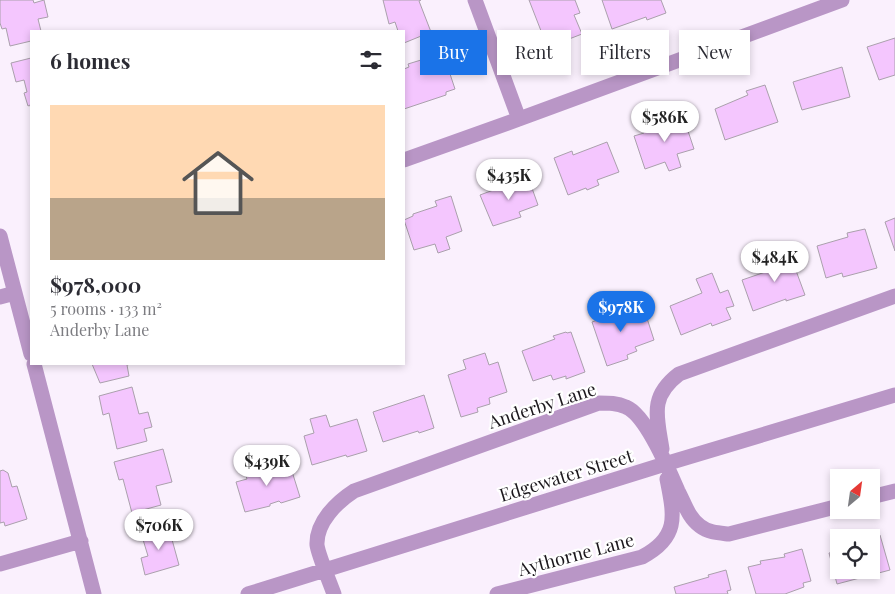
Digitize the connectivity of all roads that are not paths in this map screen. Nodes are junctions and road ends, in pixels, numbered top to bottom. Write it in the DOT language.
graph roads {
  1 [pos="475,0"];
  2 [pos="842,0"];
  3 [pos="519,119"];
  4 [pos="405,160"];
  5 [pos="0,236"];
  6 [pos="15,293"];
  7 [pos="895,296"];
  8 [pos="0,297"];
  9 [pos="30,350"];
  10 [pos="34,365"];
  11 [pos="895,395"];
  12 [pos="665,464"];
  13 [pos="895,491"];
  14 [pos="880,495"];
  15 [pos="830,508"];
  16 [pos="81,542"];
  17 [pos="0,564"];
  18 [pos="326,570"];
  19 [pos="94,594"];
  20 [pos="248,594"];
  21 [pos="334,594"];
  22 [pos="497,594"];
  1 -- 3 [label="street"];
  2 -- 3 [label="street"];
  3 -- 4 [label="street"];
  5 -- 6 [label="street"];
  6 -- 8 [label="street"];
  6 -- 9 [label="street"];
  7 -- 12 [label="street"];
  10 -- 16 [label="street"];
  11 -- 12 [label="street, Edgewater Street"];
  12 -- 15 [label="street"];
  12 -- 18 [label="street, Edgewater Street"];
  12 -- 18 [label="street, Anderby Lane"];
  12 -- 22 [label="street, Aythorne Lane"];
  13 -- 14 [label="street"];
  16 -- 17 [label="street"];
  16 -- 19 [label="street"];
  18 -- 20 [label="street, Edgewater Street"];
  18 -- 21 [label="street"];
}
